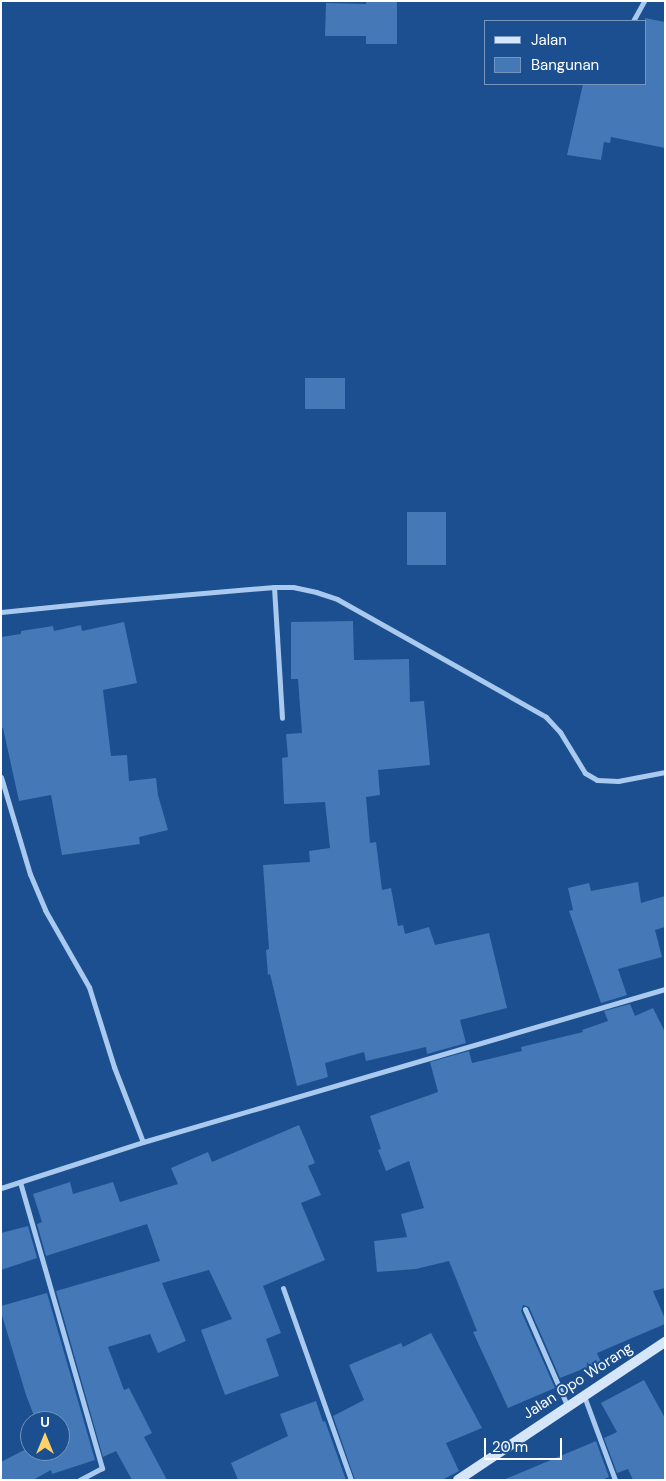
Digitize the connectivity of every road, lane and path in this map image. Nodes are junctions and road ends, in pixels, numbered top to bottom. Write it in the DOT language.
graph roads {
  1 [pos="644,1"];
  2 [pos="634,20"];
  3 [pos="274,588"];
  4 [pos="1,612"];
  5 [pos="282,718"];
  6 [pos="665,772"];
  7 [pos="1,777"];
  8 [pos="665,990"];
  9 [pos="143,1142"];
  10 [pos="20,1182"];
  11 [pos="1,1188"];
  12 [pos="283,1288"];
  13 [pos="525,1309"];
  14 [pos="665,1342"];
  15 [pos="583,1396"];
  16 [pos="568,1405"];
  17 [pos="80,1480"];
  18 [pos="351,1480"];
  19 [pos="458,1480"];
  20 [pos="615,1480"];
  1 -- 2 [label="street"];
  3 -- 4 [label="street"];
  3 -- 5 [label="street"];
  3 -- 6 [label="street"];
  7 -- 9 [label="street"];
  8 -- 9 [label="street"];
  9 -- 10 [label="street"];
  10 -- 11 [label="street"];
  10 -- 17 [label="street"];
  12 -- 18 [label="street"];
  13 -- 16 [label="street"];
  14 -- 15 [label="street, Jalan Opo Worang"];
  15 -- 16 [label="street, Jalan Opo Worang"];
  15 -- 20 [label="street"];
  16 -- 19 [label="street, Jalan Opo Worang"];
}
